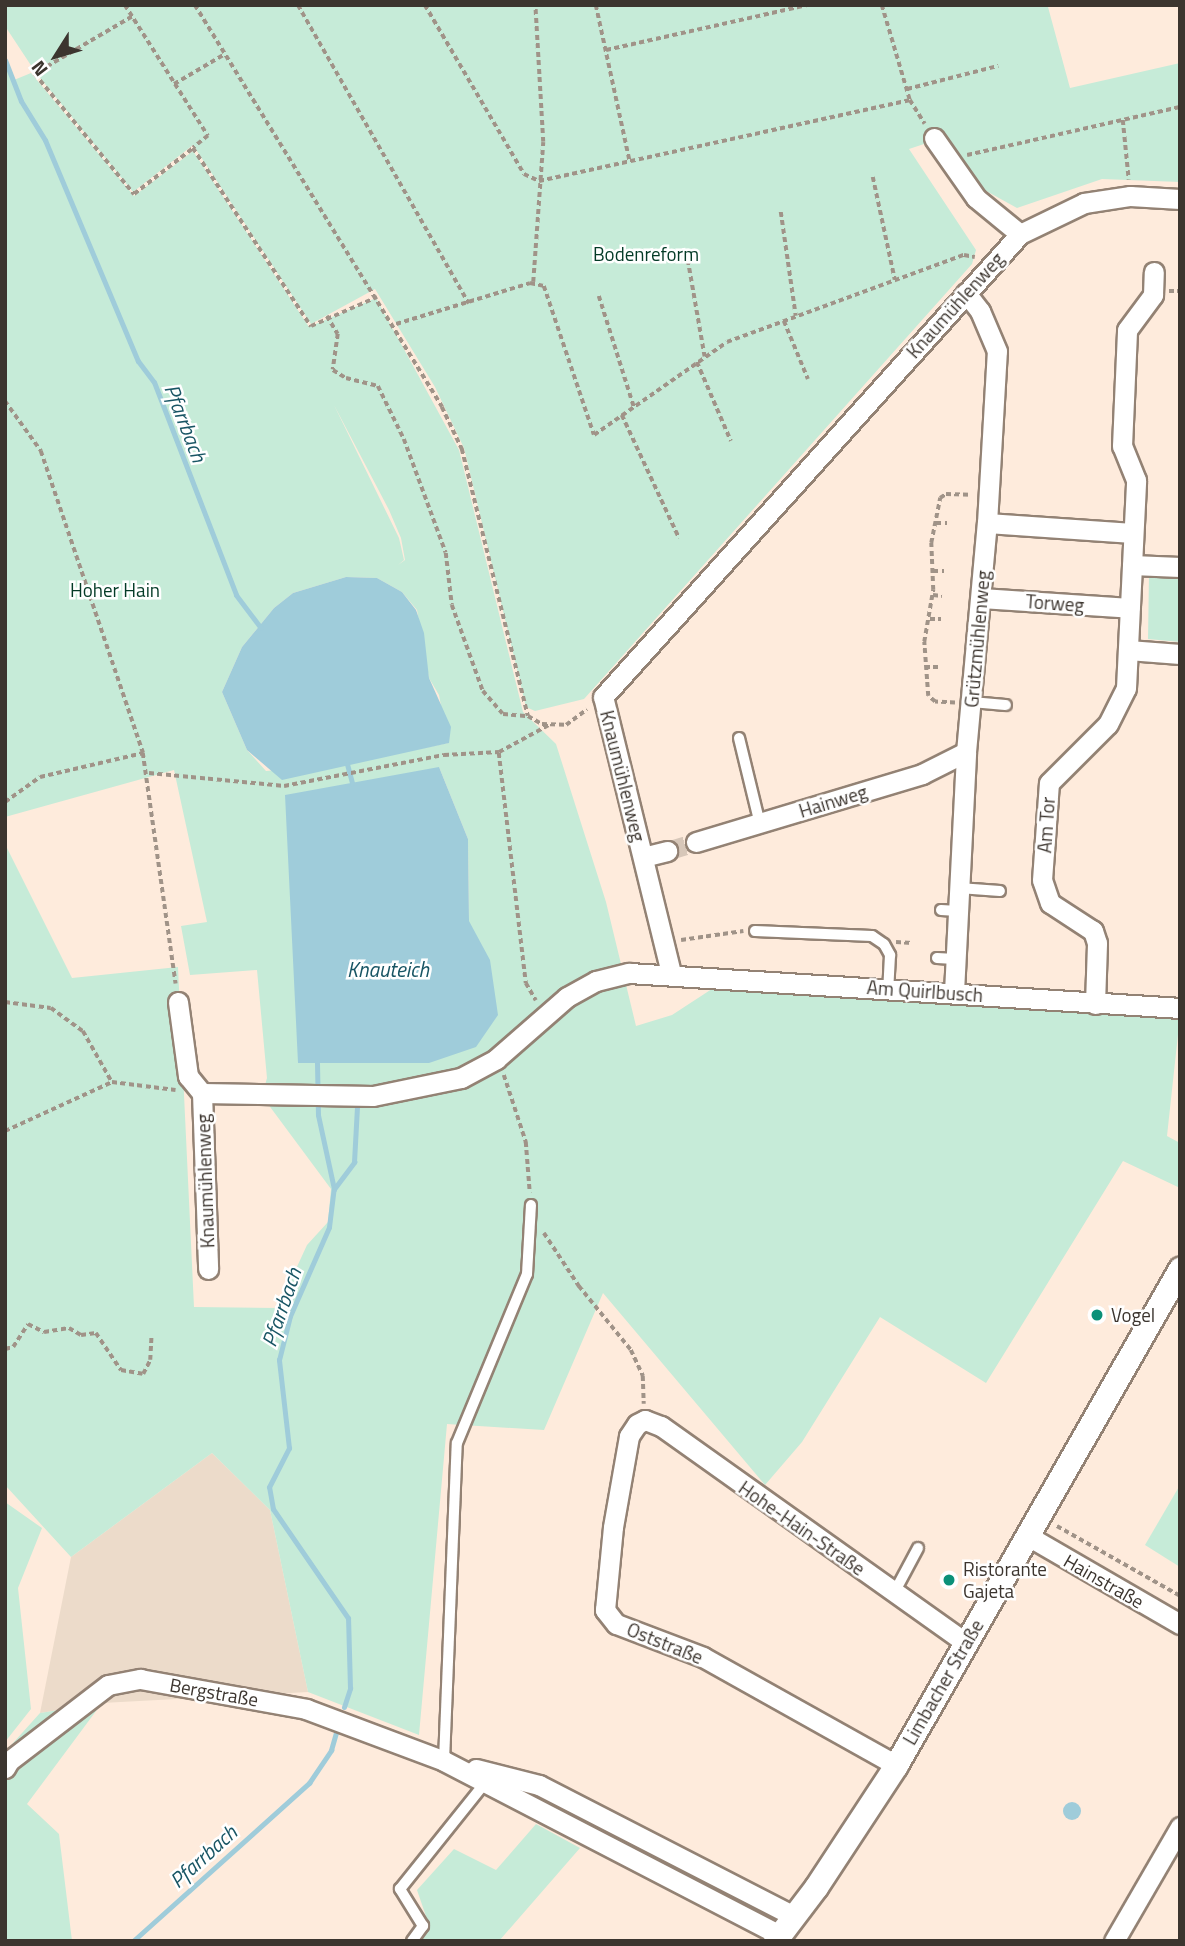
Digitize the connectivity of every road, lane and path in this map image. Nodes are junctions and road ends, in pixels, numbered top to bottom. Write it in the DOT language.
graph roads {
  1 [pos="125,5"];
  2 [pos="195,5"];
  3 [pos="298,5"];
  4 [pos="425,5"];
  5 [pos="535,5"];
  6 [pos="596,5"];
  7 [pos="808,5"];
  8 [pos="882,5"];
  9 [pos="132,17"];
  10 [pos="606,50"];
  11 [pos="225,54"];
  12 [pos="998,66"];
  13 [pos="174,84"];
  14 [pos="907,89"];
  15 [pos="910,100"];
  16 [pos="1180,107"];
  17 [pos="1123,120"];
  18 [pos="934,138"];
  19 [pos="193,148"];
  20 [pos="949,159"];
  21 [pos="630,162"];
  22 [pos="873,177"];
  23 [pos="540,181"];
  24 [pos="1130,196"];
  25 [pos="1180,199"];
  26 [pos="781,212"];
  27 [pos="1020,234"];
  28 [pos="688,260"];
  29 [pos="993,263"];
  30 [pos="1154,272"];
  31 [pos="895,280"];
  32 [pos="533,283"];
  33 [pos="966,293"];
  34 [pos="599,296"];
  35 [pos="377,297"];
  36 [pos="469,303"];
  37 [pos="327,316"];
  38 [pos="796,316"];
  39 [pos="784,321"];
  40 [pos="395,324"];
  41 [pos="705,357"];
  42 [pos="697,362"];
  43 [pos="808,379"];
  44 [pos="5,401"];
  45 [pos="634,407"];
  46 [pos="622,415"];
  47 [pos="731,441"];
  48 [pos="989,496"];
  49 [pos="936,523"];
  50 [pos="947,523"];
  51 [pos="987,523"];
  52 [pos="1133,533"];
  53 [pos="679,538"];
  54 [pos="1132,565"];
  55 [pos="1180,567"];
  56 [pos="944,570"];
  57 [pos="933,571"];
  58 [pos="933,595"];
  59 [pos="942,596"];
  60 [pos="981,598"];
  61 [pos="1130,608"];
  62 [pos="930,619"];
  63 [pos="941,619"];
  64 [pos="1128,650"];
  65 [pos="1180,654"];
  66 [pos="925,667"];
  67 [pos="938,667"];
  68 [pos="603,697"];
  69 [pos="971,703"];
  70 [pos="1006,705"];
  71 [pos="528,716"];
  72 [pos="549,724"];
  73 [pos="739,738"];
  74 [pos="499,752"];
  75 [pos="966,752"];
  76 [pos="143,753"];
  77 [pos="149,773"];
  78 [pos="5,802"];
  79 [pos="760,824"];
  80 [pos="696,842"];
  81 [pos="667,851"];
  82 [pos="643,857"];
  83 [pos="959,888"];
  84 [pos="1000,891"];
  85 [pos="755,931"];
  86 [pos="901,942"];
  87 [pos="912,943"];
  88 [pos="664,944"];
  89 [pos="670,973"];
  90 [pos="888,989"];
  91 [pos="954,992"];
  92 [pos="5,1002"];
  93 [pos="178,1002"];
  94 [pos="1094,1004"];
  95 [pos="1180,1008"];
  96 [pos="543,1014"];
  97 [pos="496,1059"];
  98 [pos="112,1082"];
  99 [pos="202,1093"];
  100 [pos="5,1131"];
  101 [pos="531,1205"];
  102 [pos="208,1269"];
  103 [pos="1180,1269"];
  104 [pos="150,1338"];
  105 [pos="5,1349"];
  106 [pos="641,1422"];
  107 [pos="1034,1527"];
  108 [pos="918,1548"];
  109 [pos="894,1592"];
  110 [pos="1180,1596"];
  111 [pos="1180,1624"];
  112 [pos="966,1643"];
  113 [pos="444,1761"];
  114 [pos="896,1765"];
  115 [pos="5,1768"];
  116 [pos="485,1783"];
  117 [pos="1180,1827"];
  118 [pos="794,1916"];
  119 [pos="777,1938"];
  120 [pos="412,1941"];
  121 [pos="1114,1941"];
  1 -- 9 [label="path"];
  2 -- 11 [label="path"];
  3 -- 36 [label="path"];
  4 -- 23 [label="path"];
  5 -- 23 [label="path"];
  6 -- 10 [label="path"];
  7 -- 10 [label="path"];
  8 -- 14 [label="path"];
  9 -- 13 [label="path"];
  9 -- 19 [label="path"];
  10 -- 21 [label="path"];
  11 -- 13 [label="path"];
  11 -- 35 [label="path"];
  12 -- 14 [label="path"];
  13 -- 19 [label="path"];
  14 -- 15 [label="path"];
  15 -- 18 [label="path"];
  15 -- 21 [label="path"];
  16 -- 17 [label="path"];
  17 -- 20 [label="path"];
  17 -- 24 [label="path"];
  18 -- 20 [label="street, Knaumühlenweg"];
  19 -- 37 [label="path"];
  20 -- 27 [label="street, Knaumühlenweg"];
  21 -- 23 [label="path"];
  22 -- 31 [label="path"];
  23 -- 32 [label="path"];
  24 -- 25 [label="street, Knaumühlenweg"];
  24 -- 27 [label="street, Knaumühlenweg"];
  26 -- 38 [label="path"];
  27 -- 29 [label="street, Knaumühlenweg"];
  28 -- 41 [label="path"];
  29 -- 31 [label="path"];
  29 -- 33 [label="street, Knaumühlenweg"];
  30 -- 52 [label="street, Am Tor"];
  31 -- 38 [label="path"];
  32 -- 36 [label="path"];
  32 -- 46 [label="path"];
  33 -- 48 [label="street, Grützmühlenweg"];
  33 -- 68 [label="street, Knaumühlenweg"];
  34 -- 45 [label="path"];
  35 -- 37 [label="path"];
  35 -- 40 [label="path"];
  36 -- 40 [label="path"];
  37 -- 71 [label="path"];
  38 -- 39 [label="path"];
  39 -- 41 [label="path"];
  39 -- 43 [label="path"];
  40 -- 71 [label="path"];
  41 -- 42 [label="path"];
  42 -- 45 [label="path"];
  42 -- 47 [label="path"];
  44 -- 76 [label="path"];
  45 -- 46 [label="path"];
  46 -- 53 [label="path"];
  48 -- 49 [label="path"];
  48 -- 51 [label="street, Grützmühlenweg"];
  49 -- 50 [label="path"];
  49 -- 57 [label="path"];
  51 -- 52 [label="street"];
  51 -- 60 [label="street, Grützmühlenweg"];
  52 -- 54 [label="street, Am Tor"];
  54 -- 55 [label="street"];
  54 -- 61 [label="street, Am Tor"];
  56 -- 57 [label="path"];
  57 -- 58 [label="path"];
  58 -- 59 [label="path"];
  58 -- 62 [label="path"];
  60 -- 61 [label="street, Torweg"];
  60 -- 69 [label="street, Grützmühlenweg"];
  61 -- 64 [label="street, Am Tor"];
  62 -- 63 [label="path"];
  62 -- 66 [label="path"];
  64 -- 65 [label="street"];
  64 -- 94 [label="street, Am Tor"];
  66 -- 67 [label="path"];
  66 -- 69 [label="path"];
  68 -- 72 [label="path"];
  68 -- 82 [label="street, Knaumühlenweg"];
  69 -- 70 [label="lane"];
  69 -- 75 [label="street, Grützmühlenweg"];
  71 -- 72 [label="path"];
  72 -- 74 [label="path"];
  73 -- 79 [label="lane"];
  74 -- 77 [label="path"];
  74 -- 96 [label="path"];
  75 -- 79 [label="street, Hainweg"];
  75 -- 83 [label="street, Grützmühlenweg"];
  76 -- 77 [label="path"];
  76 -- 78 [label="path"];
  77 -- 93 [label="path"];
  79 -- 80 [label="street, Hainweg"];
  81 -- 82 [label="street"];
  82 -- 88 [label="street, Knaumühlenweg"];
  83 -- 84 [label="lane"];
  83 -- 91 [label="street, Grützmühlenweg"];
  85 -- 88 [label="path"];
  85 -- 90 [label="lane"];
  86 -- 87 [label="path"];
  88 -- 89 [label="street, Knaumühlenweg"];
  89 -- 90 [label="street, Am Quirlbusch"];
  89 -- 96 [label="street, Knaumühlenweg"];
  90 -- 91 [label="street, Am Quirlbusch"];
  91 -- 94 [label="street, Am Quirlbusch"];
  92 -- 98 [label="path"];
  93 -- 99 [label="street, Knaumühlenweg"];
  94 -- 95 [label="street, Am Quirlbusch"];
  96 -- 97 [label="street, Knaumühlenweg"];
  97 -- 99 [label="street, Knaumühlenweg"];
  97 -- 101 [label="path"];
  98 -- 99 [label="path"];
  98 -- 100 [label="path"];
  99 -- 102 [label="street, Knaumühlenweg"];
  101 -- 106 [label="path"];
  101 -- 113 [label="lane"];
  103 -- 107 [label="street, Limbacher Straße"];
  104 -- 105 [label="path"];
  106 -- 109 [label="street, Hohe-Hain-Straße"];
  106 -- 114 [label="street, Oststraße"];
  107 -- 110 [label="path"];
  107 -- 111 [label="street, Hainstraße"];
  107 -- 112 [label="street, Limbacher Straße"];
  108 -- 109 [label="lane"];
  109 -- 112 [label="street, Hohe-Hain-Straße"];
  112 -- 114 [label="street, Limbacher Straße"];
  113 -- 115 [label="street, Bergstraße"];
  113 -- 116 [label="street, Bergstraße"];
  113 -- 118 [label="street, Bergstraße"];
  114 -- 118 [label="street, Limbacher Straße"];
  116 -- 119 [label="street, Bergstraße"];
  116 -- 120 [label="lane"];
  117 -- 121 [label="street"];
  118 -- 119 [label="street, Limbacher Straße"];
}
